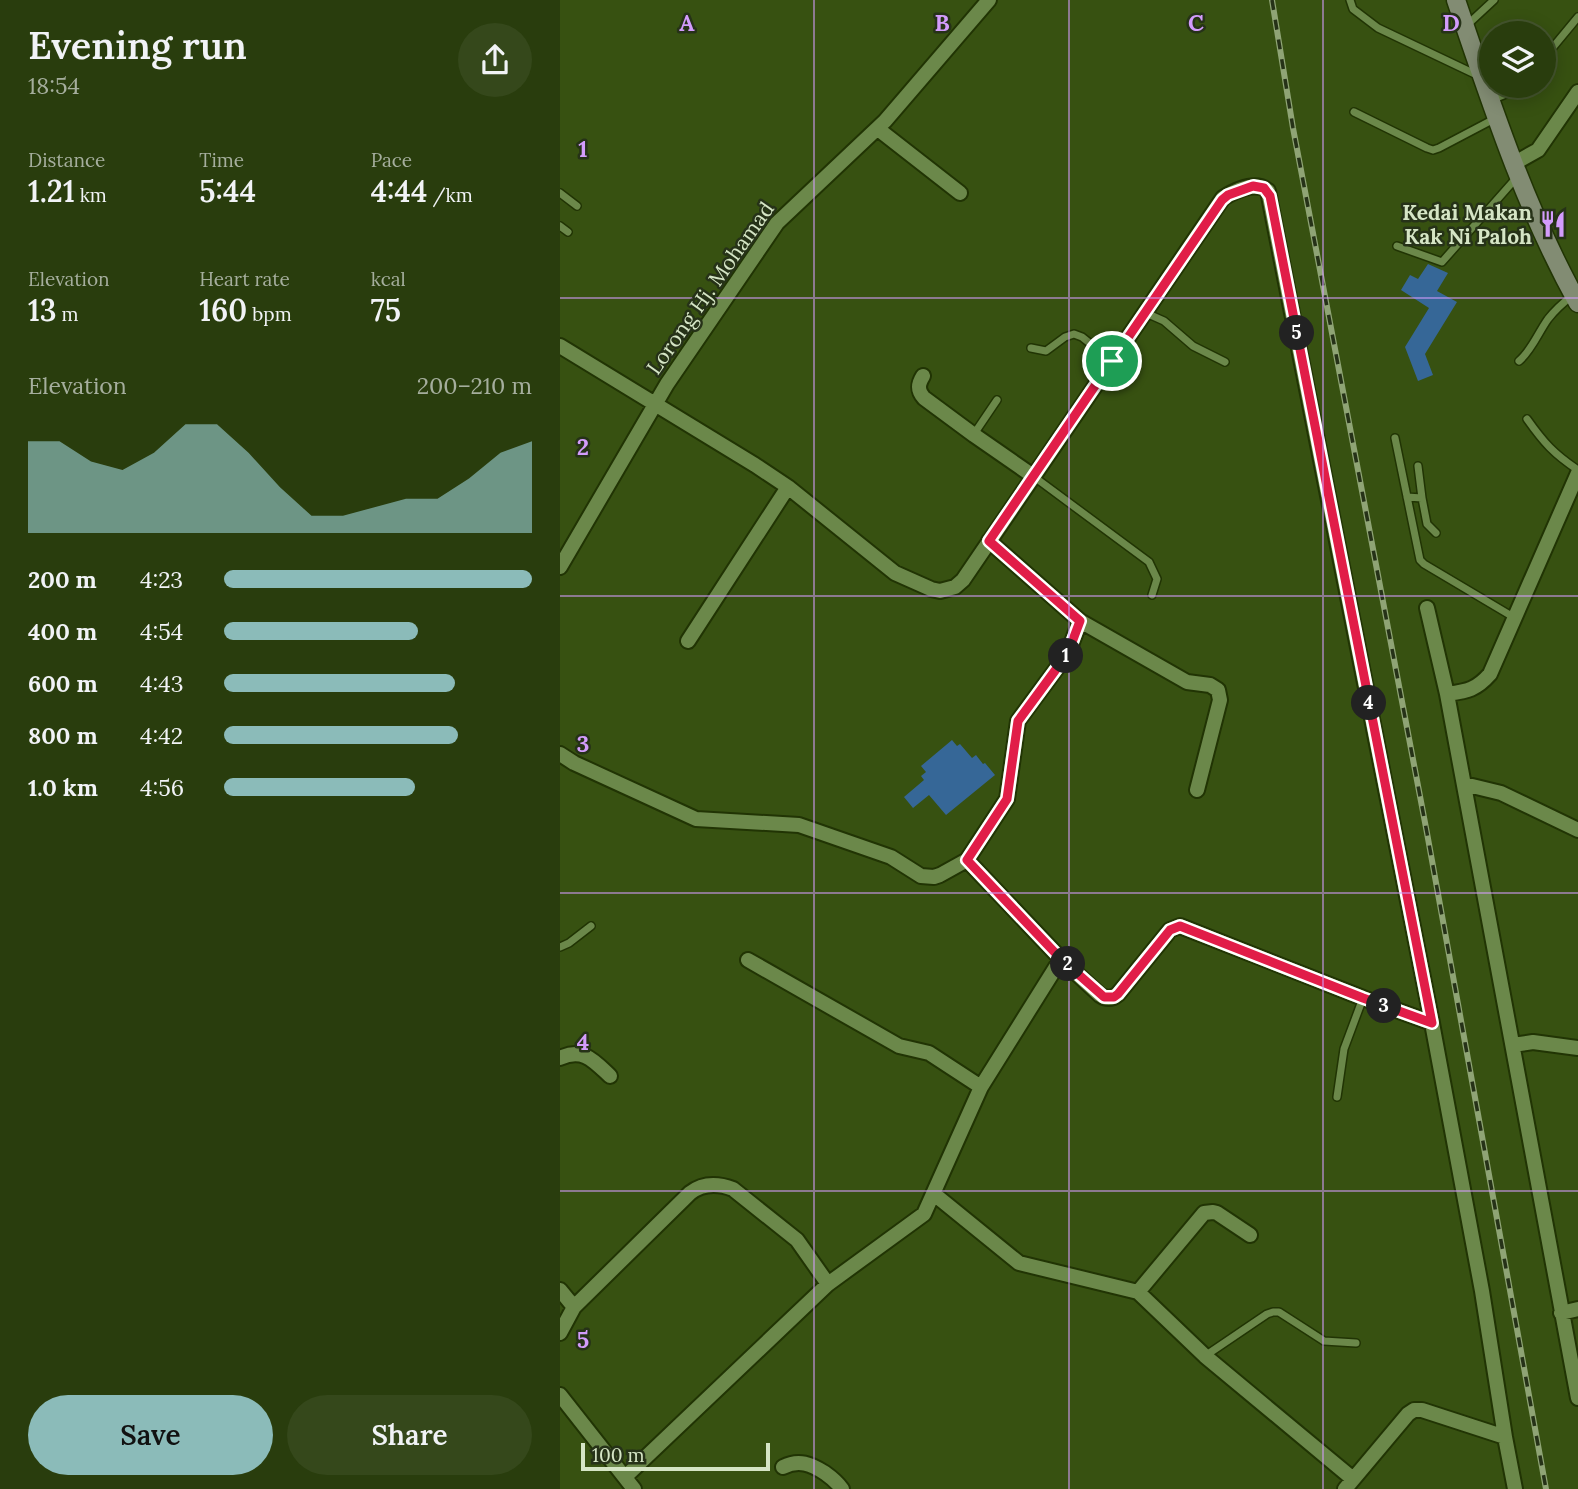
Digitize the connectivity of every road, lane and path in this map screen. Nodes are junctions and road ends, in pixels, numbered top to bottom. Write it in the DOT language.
graph roads {
  1 [pos="989,0"];
  2 [pos="1350,0"];
  3 [pos="1456,0"];
  4 [pos="1494,0"];
  5 [pos="1578,17"];
  6 [pos="1465,26"];
  7 [pos="1556,44"];
  8 [pos="1479,66"];
  9 [pos="1479,76"];
  10 [pos="1578,92"];
  11 [pos="1490,98"];
  12 [pos="1507,98"];
  13 [pos="1494,109"];
  14 [pos="1354,112"];
  15 [pos="878,129"];
  16 [pos="1516,170"];
  17 [pos="560,193"];
  18 [pos="960,193"];
  19 [pos="577,206"];
  20 [pos="560,226"];
  21 [pos="568,232"];
  22 [pos="1397,246"];
  23 [pos="1576,299"];
  24 [pos="1145,312"];
  25 [pos="560,346"];
  26 [pos="1031,348"];
  27 [pos="1112,361"];
  28 [pos="1519,361"];
  29 [pos="1225,362"];
  30 [pos="923,376"];
  31 [pos="997,400"];
  32 [pos="655,405"];
  33 [pos="1527,419"];
  34 [pos="974,435"];
  35 [pos="1395,438"];
  36 [pos="1418,466"];
  37 [pos="1578,472"];
  38 [pos="1033,476"];
  39 [pos="788,487"];
  40 [pos="1406,497"];
  41 [pos="1422,498"];
  42 [pos="1436,533"];
  43 [pos="989,541"];
  44 [pos="560,567"];
  45 [pos="1152,595"];
  46 [pos="1427,608"];
  47 [pos="1516,618"];
  48 [pos="1080,621"];
  49 [pos="688,641"];
  50 [pos="1447,694"];
  51 [pos="560,754"];
  52 [pos="1464,784"];
  53 [pos="1197,790"];
  54 [pos="1578,830"];
  55 [pos="967,860"];
  56 [pos="591,926"];
  57 [pos="560,947"];
  58 [pos="1061,959"];
  59 [pos="748,960"];
  60 [pos="1363,998"];
  61 [pos="1432,1023"];
  62 [pos="1513,1045"];
  63 [pos="1578,1048"];
  64 [pos="560,1058"];
  65 [pos="610,1076"];
  66 [pos="981,1087"];
  67 [pos="1337,1097"];
  68 [pos="934,1194"];
  69 [pos="1250,1235"];
  70 [pos="828,1284"];
  71 [pos="560,1290"];
  72 [pos="1138,1292"];
  73 [pos="574,1307"];
  74 [pos="1578,1310"];
  75 [pos="1561,1313"];
  76 [pos="560,1333"];
  77 [pos="1356,1343"];
  78 [pos="1205,1356"];
  79 [pos="560,1395"];
  80 [pos="1578,1398"];
  81 [pos="1505,1437"];
  82 [pos="783,1467"];
  83 [pos="625,1477"];
  84 [pos="1349,1484"];
  85 [pos="634,1489"];
  86 [pos="842,1489"];
  87 [pos="1515,1489"];
  1 -- 15 [label="street, Lorong Hj. Mohamad"];
  2 -- 9 [label="lane"];
  3 -- 6 [label="main road"];
  4 -- 6 [label="lane"];
  5 -- 7 [label="lane"];
  6 -- 8 [label="main road"];
  10 -- 16 [label="street"];
  11 -- 13 [label="main road"];
  12 -- 13 [label="lane"];
  13 -- 14 [label="lane"];
  13 -- 16 [label="main road"];
  15 -- 18 [label="street"];
  15 -- 32 [label="street, Lorong Hj. Mohamad"];
  16 -- 22 [label="lane"];
  16 -- 23 [label="main road"];
  17 -- 19 [label="lane"];
  20 -- 21 [label="lane"];
  23 -- 28 [label="lane"];
  24 -- 27 [label="street"];
  24 -- 29 [label="lane"];
  24 -- 61 [label="street"];
  25 -- 32 [label="street"];
  26 -- 27 [label="lane"];
  27 -- 38 [label="street"];
  30 -- 34 [label="street"];
  31 -- 34 [label="lane"];
  32 -- 39 [label="street"];
  32 -- 44 [label="street, Lorong Hj. Mohamad"];
  33 -- 37 [label="lane"];
  34 -- 38 [label="street"];
  35 -- 40 [label="lane"];
  36 -- 41 [label="lane"];
  37 -- 47 [label="street"];
  38 -- 43 [label="street"];
  38 -- 45 [label="lane"];
  39 -- 43 [label="street"];
  39 -- 49 [label="street"];
  40 -- 41 [label="lane"];
  40 -- 47 [label="lane"];
  41 -- 42 [label="lane"];
  43 -- 48 [label="street"];
  46 -- 50 [label="street"];
  47 -- 50 [label="street"];
  48 -- 53 [label="street"];
  48 -- 55 [label="street"];
  50 -- 52 [label="street"];
  51 -- 55 [label="street"];
  52 -- 54 [label="street"];
  52 -- 62 [label="street"];
  55 -- 58 [label="street"];
  56 -- 57 [label="lane"];
  58 -- 60 [label="street"];
  58 -- 66 [label="street"];
  59 -- 66 [label="street"];
  60 -- 61 [label="street"];
  60 -- 67 [label="lane"];
  61 -- 81 [label="street"];
  62 -- 63 [label="street"];
  62 -- 75 [label="street"];
  64 -- 65 [label="street"];
  66 -- 68 [label="street"];
  68 -- 70 [label="street"];
  68 -- 72 [label="street"];
  69 -- 72 [label="street"];
  70 -- 73 [label="street"];
  70 -- 83 [label="street"];
  71 -- 73 [label="street"];
  72 -- 78 [label="street"];
  73 -- 76 [label="street"];
  74 -- 75 [label="street"];
  75 -- 80 [label="street"];
  77 -- 78 [label="lane"];
  78 -- 84 [label="street"];
  79 -- 83 [label="street"];
  81 -- 84 [label="street"];
  81 -- 87 [label="street"];
  82 -- 86 [label="street"];
  83 -- 85 [label="street"];
}
